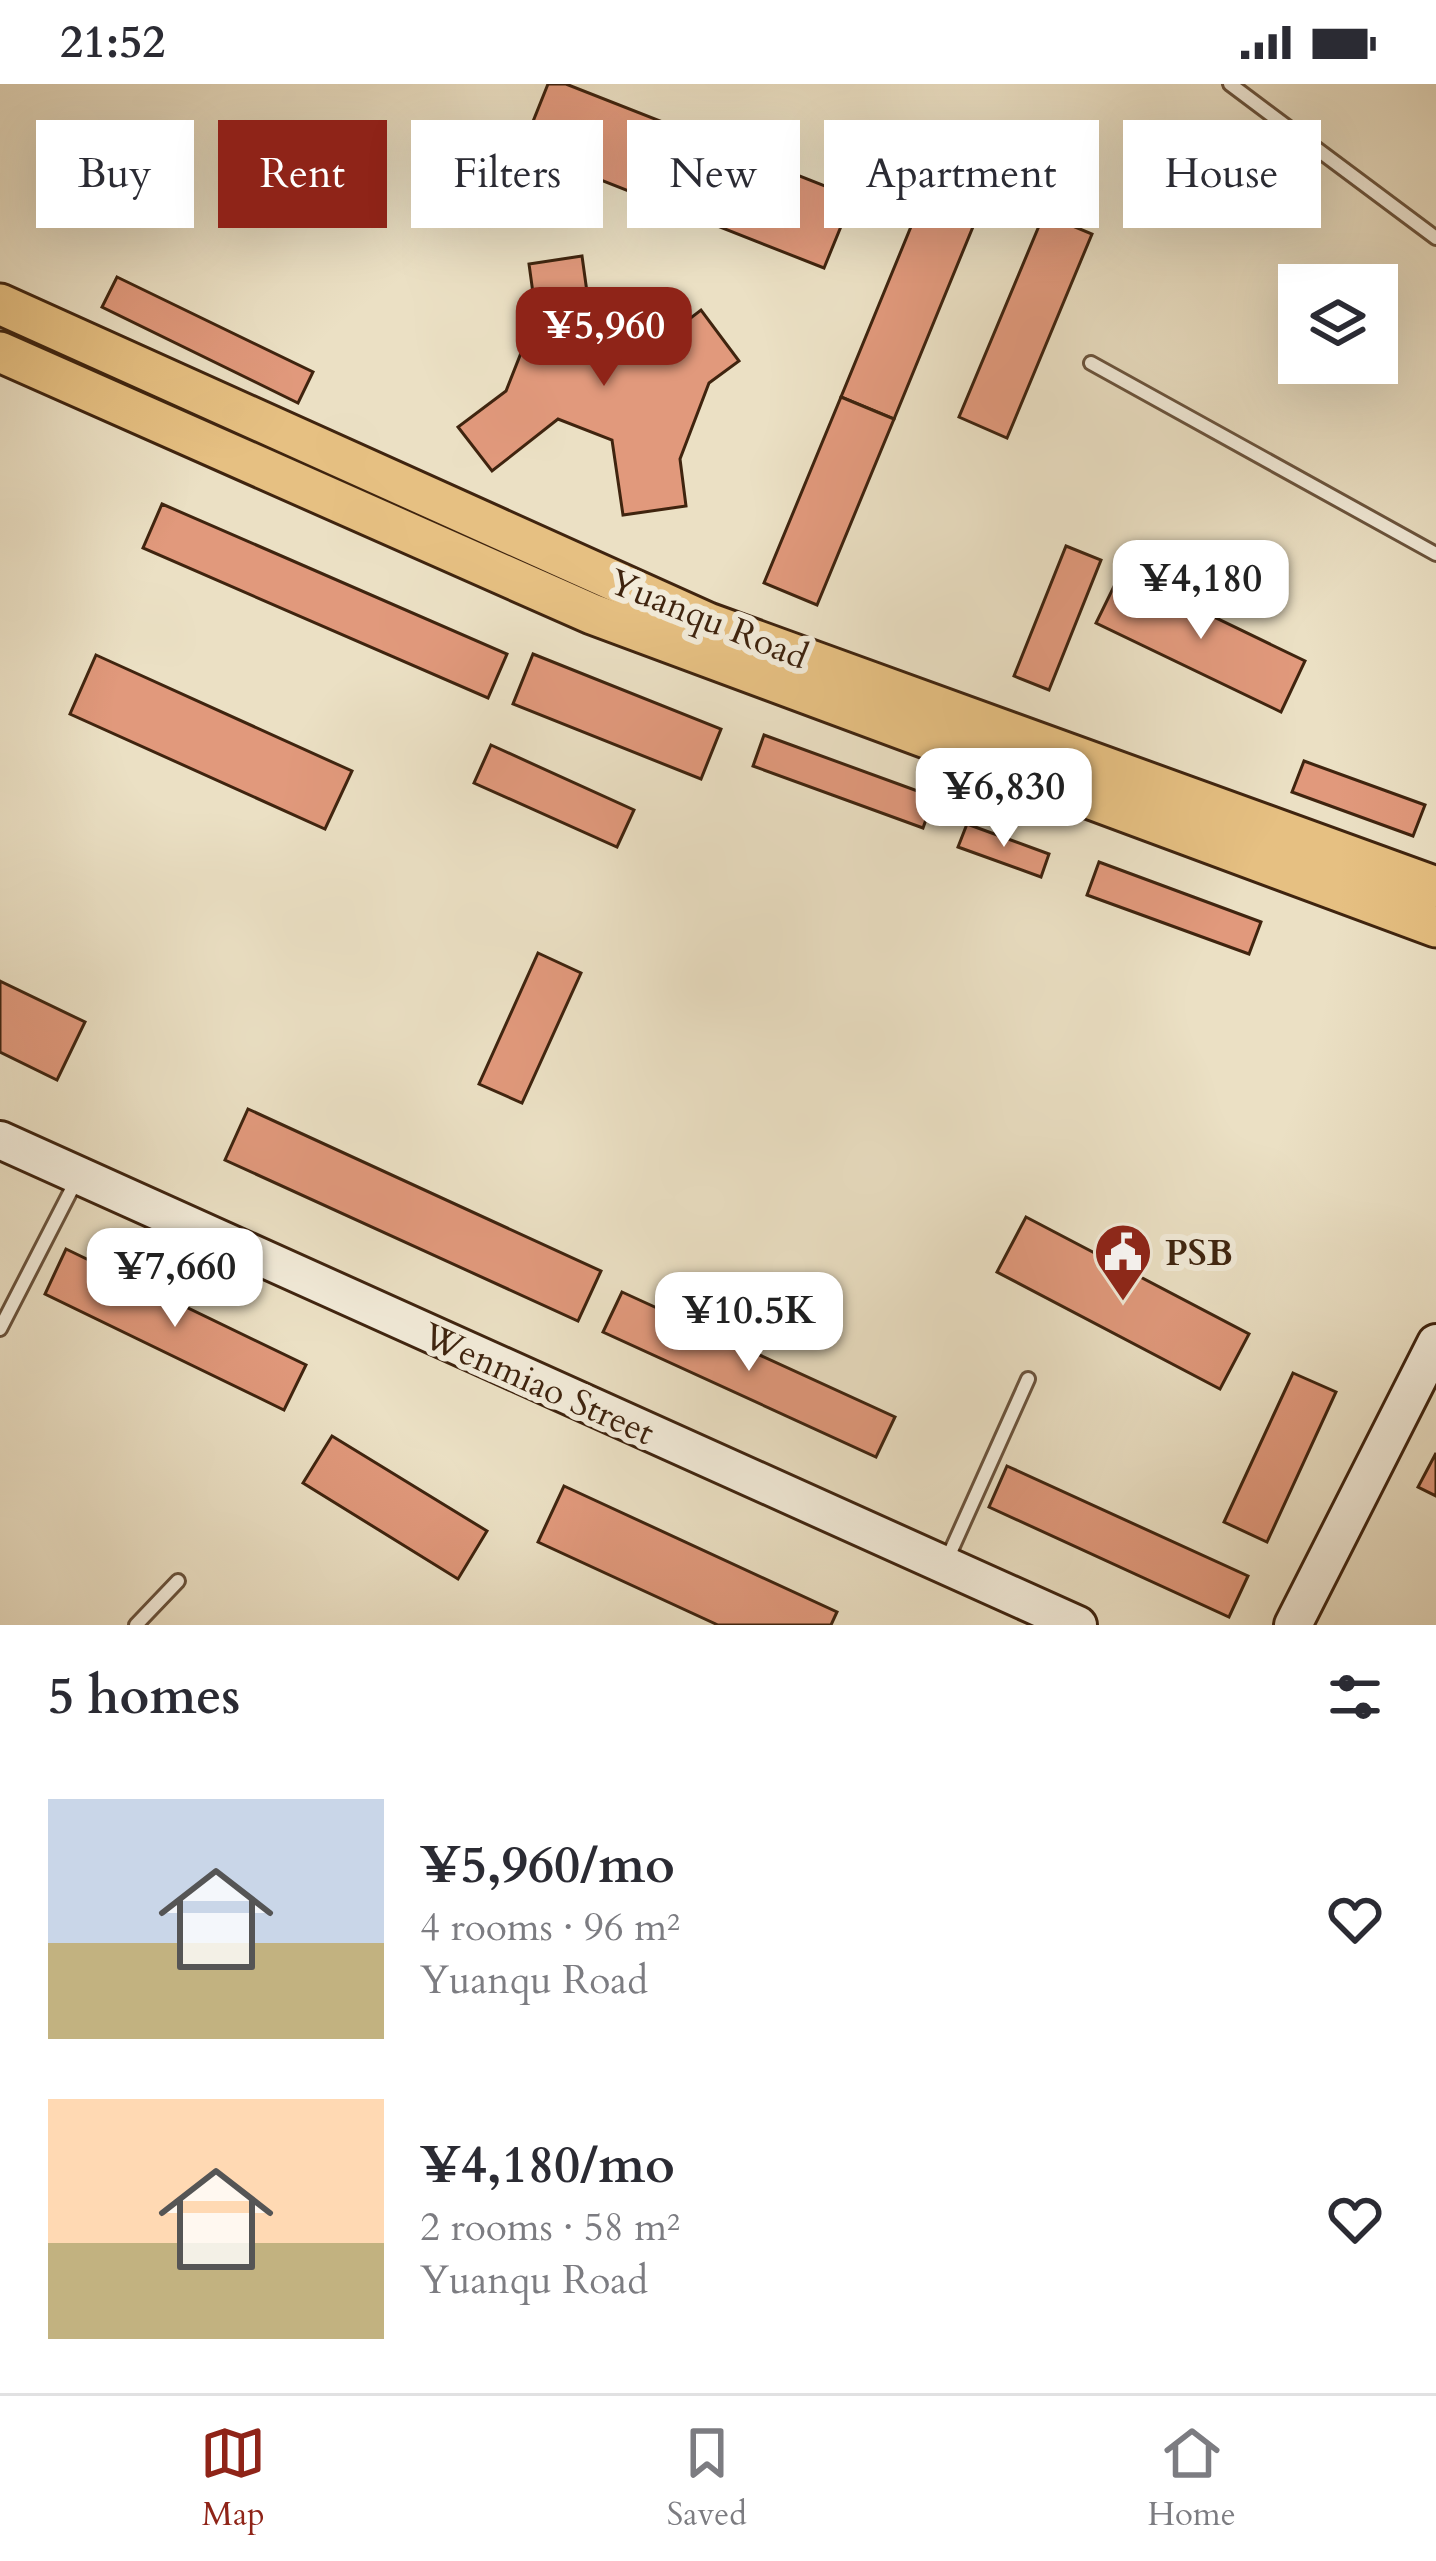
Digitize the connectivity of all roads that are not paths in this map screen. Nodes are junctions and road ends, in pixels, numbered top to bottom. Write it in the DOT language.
graph roads {
  1 [pos="1230,84"];
  2 [pos="1436,237"];
  3 [pos="0,304"];
  4 [pos="0,352"];
  5 [pos="1091,363"];
  6 [pos="1435,551"];
  7 [pos="1436,887"];
  8 [pos="1436,927"];
  9 [pos="0,1140"];
  10 [pos="79,1176"];
  11 [pos="0,1329"];
  12 [pos="1436,1343"];
  13 [pos="1028,1378"];
  14 [pos="945,1565"];
  15 [pos="178,1581"];
  16 [pos="136,1625"];
  17 [pos="1078,1625"];
  18 [pos="1293,1625"];
  1 -- 2 [label="lane"];
  3 -- 7 [label="main road, Yuanqu Road"];
  4 -- 8 [label="main road, Yuanqu Road"];
  5 -- 6 [label="lane"];
  9 -- 10 [label="main road, Wenmiao Street"];
  10 -- 11 [label="lane"];
  10 -- 14 [label="main road, Wenmiao Street"];
  12 -- 18 [label="main road"];
  13 -- 14 [label="lane"];
  14 -- 17 [label="main road, Wenmiao Street"];
  15 -- 16 [label="lane"];
}
